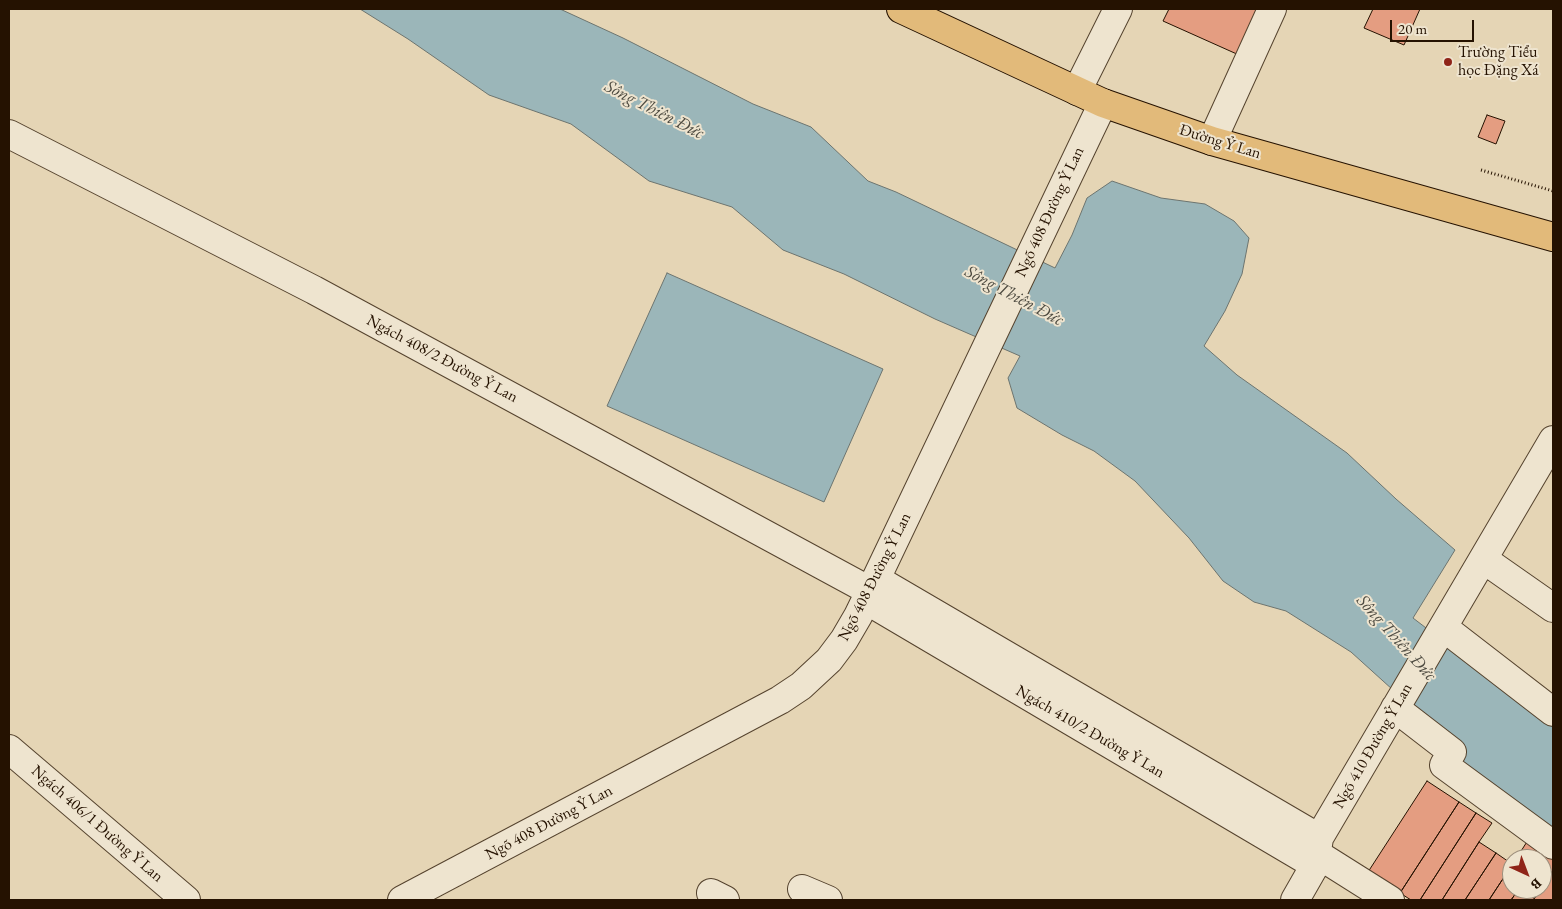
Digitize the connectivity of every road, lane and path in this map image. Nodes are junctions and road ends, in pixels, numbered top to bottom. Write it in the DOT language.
graph roads {
  1 [pos="901,9"];
  2 [pos="1118,9"];
  3 [pos="1272,9"];
  4 [pos="1077,91"];
  5 [pos="1102,103"];
  6 [pos="9,134"];
  7 [pos="1212,142"];
  8 [pos="1481,170"];
  9 [pos="1553,190"];
  10 [pos="1553,237"];
  11 [pos="1553,440"];
  12 [pos="1483,559"];
  13 [pos="871,590"];
  14 [pos="1553,608"];
  15 [pos="1443,627"];
  16 [pos="1395,708"];
  17 [pos="1553,712"];
  18 [pos="9,749"];
  19 [pos="1553,845"];
  20 [pos="1317,852"];
  21 [pos="802,889"];
  22 [pos="186,900"];
  23 [pos="402,900"];
  24 [pos="828,900"];
  25 [pos="1295,900"];
  26 [pos="1390,900"];
  1 -- 4 [label="main road, Đường Ỷ Lan"];
  2 -- 4 [label="street"];
  3 -- 7 [label="street"];
  4 -- 5 [label="main road, Đường Ỷ Lan"];
  5 -- 7 [label="main road, Đường Ỷ Lan"];
  5 -- 13 [label="street, Ngõ 408 Đường Ỷ Lan"];
  6 -- 13 [label="street, Ngách 408/2 Đường Ỷ Lan"];
  7 -- 10 [label="main road, Đường Ỷ Lan"];
  8 -- 9 [label="path"];
  11 -- 12 [label="street, Ngõ 410 Đường Ỷ Lan"];
  12 -- 14 [label="street"];
  12 -- 15 [label="street, Ngõ 410 Đường Ỷ Lan"];
  13 -- 20 [label="street, Ngách 410/2 Đường Ỷ Lan"];
  13 -- 23 [label="street, Ngõ 408 Đường Ỷ Lan"];
  15 -- 16 [label="street, Ngõ 410 Đường Ỷ Lan"];
  15 -- 17 [label="street"];
  16 -- 19 [label="street"];
  16 -- 20 [label="street, Ngõ 410 Đường Ỷ Lan"];
  18 -- 22 [label="street, Ngách 406/1 Đường Ỷ Lan"];
  20 -- 25 [label="street, Ngõ 410 Đường Ỷ Lan"];
  20 -- 26 [label="street, Ngách 410/2 Đường Ỷ Lan"];
  21 -- 24 [label="street"];
}
